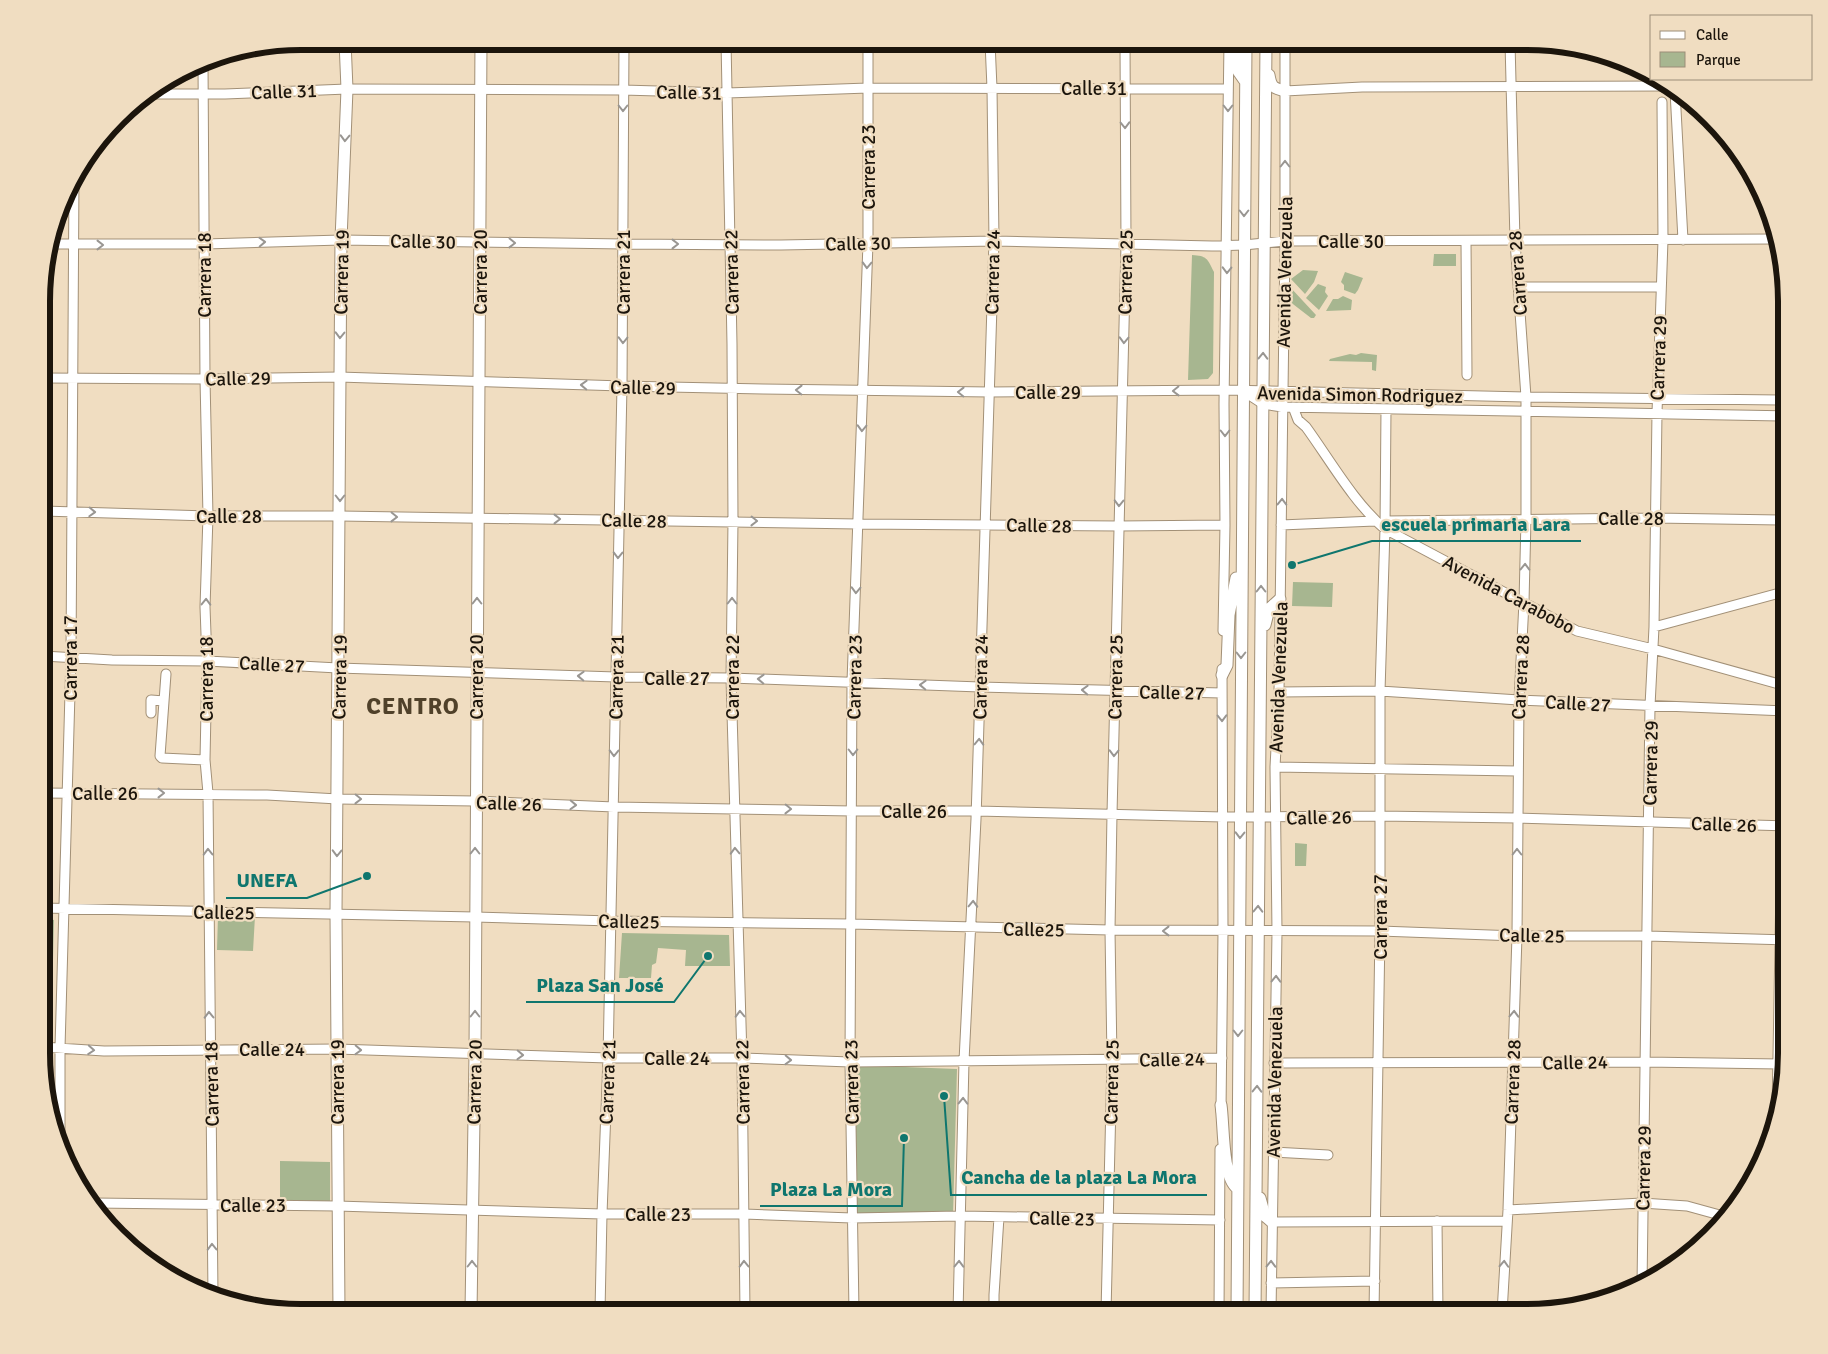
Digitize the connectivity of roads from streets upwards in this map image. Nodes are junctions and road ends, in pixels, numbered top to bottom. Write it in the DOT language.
graph roads {
  1 [pos="345,50"];
  2 [pos="481,50"];
  3 [pos="624,50"];
  4 [pos="726,50"];
  5 [pos="868,50"];
  6 [pos="990,50"];
  7 [pos="1125,50"];
  8 [pos="1229,50"];
  9 [pos="1235,50"];
  10 [pos="1246,50"];
  11 [pos="1267,50"];
  12 [pos="1267,50"];
  13 [pos="1285,50"];
  14 [pos="1510,50"];
  15 [pos="203,70"];
  16 [pos="1245,81"];
  17 [pos="1657,86"];
  18 [pos="1510,87"];
  19 [pos="868,88"];
  20 [pos="992,88"];
  21 [pos="1124,88"];
  22 [pos="347,89"];
  23 [pos="1228,89"];
  24 [pos="480,90"];
  25 [pos="623,90"];
  26 [pos="1285,91"];
  27 [pos="204,93"];
  28 [pos="727,93"];
  29 [pos="159,94"];
  30 [pos="1675,98"];
  31 [pos="1662,102"];
  32 [pos="74,195"];
  33 [pos="1770,239"];
  34 [pos="341,240"];
  35 [pos="1663,240"];
  36 [pos="1683,240"];
  37 [pos="994,241"];
  38 [pos="1466,241"];
  39 [pos="1515,241"];
  40 [pos="480,242"];
  41 [pos="1265,242"];
  42 [pos="1285,242"];
  43 [pos="57,244"];
  44 [pos="204,244"];
  45 [pos="624,244"];
  46 [pos="731,244"];
  47 [pos="868,244"];
  48 [pos="73,245"];
  49 [pos="1126,245"];
  50 [pos="1227,246"];
  51 [pos="1244,246"];
  52 [pos="1518,287"];
  53 [pos="1660,288"];
  54 [pos="1467,375"];
  55 [pos="339,377"];
  56 [pos="50,378"];
  57 [pos="73,378"];
  58 [pos="205,379"];
  59 [pos="480,382"];
  60 [pos="622,386"];
  61 [pos="731,388"];
  62 [pos="863,390"];
  63 [pos="1226,390"];
  64 [pos="1122,391"];
  65 [pos="1242,391"];
  66 [pos="1263,391"];
  67 [pos="990,392"];
  68 [pos="1282,392"];
  69 [pos="1526,397"];
  70 [pos="1658,399"];
  71 [pos="1778,400"];
  72 [pos="1263,404"];
  73 [pos="1282,407"];
  74 [pos="1293,407"];
  75 [pos="1386,409"];
  76 [pos="1526,410"];
  77 [pos="1657,413"];
  78 [pos="1778,416"];
  79 [pos="1298,420"];
  80 [pos="1282,423"];
  81 [pos="50,511"];
  82 [pos="72,512"];
  83 [pos="208,516"];
  84 [pos="340,516"];
  85 [pos="1655,518"];
  86 [pos="477,519"];
  87 [pos="1526,519"];
  88 [pos="619,520"];
  89 [pos="1778,520"];
  90 [pos="733,521"];
  91 [pos="1376,521"];
  92 [pos="858,524"];
  93 [pos="984,525"];
  94 [pos="1225,525"];
  95 [pos="1281,525"];
  96 [pos="1385,525"];
  97 [pos="1119,526"];
  98 [pos="1242,562"];
  99 [pos="1778,593"];
  100 [pos="1280,599"];
  101 [pos="1524,602"];
  102 [pos="1654,627"];
  103 [pos="1653,649"];
  104 [pos="50,656"];
  105 [pos="71,657"];
  106 [pos="207,660"];
  107 [pos="338,668"];
  108 [pos="476,672"];
  109 [pos="166,674"];
  110 [pos="1222,675"];
  111 [pos="616,677"];
  112 [pos="731,678"];
  113 [pos="852,682"];
  114 [pos="1778,683"];
  115 [pos="980,687"];
  116 [pos="1115,691"];
  117 [pos="1380,691"];
  118 [pos="1279,692"];
  119 [pos="1222,693"];
  120 [pos="1519,700"];
  121 [pos="164,701"];
  122 [pos="1260,702"];
  123 [pos="1650,706"];
  124 [pos="1778,711"];
  125 [pos="151,713"];
  126 [pos="205,760"];
  127 [pos="1275,767"];
  128 [pos="1380,768"];
  129 [pos="1517,771"];
  130 [pos="50,793"];
  131 [pos="208,793"];
  132 [pos="67,794"];
  133 [pos="338,799"];
  134 [pos="475,801"];
  135 [pos="614,807"];
  136 [pos="734,808"];
  137 [pos="853,811"];
  138 [pos="977,811"];
  139 [pos="1112,814"];
  140 [pos="1240,816"];
  141 [pos="1260,816"];
  142 [pos="1379,816"];
  143 [pos="1223,817"];
  144 [pos="1276,817"];
  145 [pos="1517,818"];
  146 [pos="1649,821"];
  147 [pos="1778,826"];
  148 [pos="50,908"];
  149 [pos="64,908"];
  150 [pos="209,912"];
  151 [pos="336,914"];
  152 [pos="475,917"];
  153 [pos="611,922"];
  154 [pos="738,923"];
  155 [pos="850,924"];
  156 [pos="972,927"];
  157 [pos="1110,930"];
  158 [pos="1219,931"];
  159 [pos="1239,931"];
  160 [pos="1258,931"];
  161 [pos="1380,931"];
  162 [pos="1277,932"];
  163 [pos="1517,936"];
  164 [pos="1647,936"];
  165 [pos="1778,940"];
  166 [pos="50,1047"];
  167 [pos="60,1048"];
  168 [pos="337,1049"];
  169 [pos="211,1050"];
  170 [pos="475,1054"];
  171 [pos="608,1058"];
  172 [pos="742,1058"];
  173 [pos="1222,1058"];
  174 [pos="1112,1060"];
  175 [pos="964,1061"];
  176 [pos="850,1062"];
  177 [pos="1645,1062"];
  178 [pos="1274,1063"];
  179 [pos="1378,1063"];
  180 [pos="1512,1063"];
  181 [pos="1777,1064"];
  182 [pos="1221,1105"];
  183 [pos="1257,1114"];
  184 [pos="60,1122"];
  185 [pos="1273,1152"];
  186 [pos="1328,1155"];
  187 [pos="1237,1188"];
  188 [pos="100,1203"];
  189 [pos="1642,1203"];
  190 [pos="212,1205"];
  191 [pos="337,1206"];
  192 [pos="472,1209"];
  193 [pos="1508,1210"];
  194 [pos="602,1214"];
  195 [pos="744,1214"];
  196 [pos="1719,1215"];
  197 [pos="960,1216"];
  198 [pos="999,1216"];
  199 [pos="852,1218"];
  200 [pos="1108,1218"];
  201 [pos="1220,1220"];
  202 [pos="1437,1221"];
  203 [pos="1506,1221"];
  204 [pos="1272,1222"];
  205 [pos="1374,1222"];
  206 [pos="1642,1276"];
  207 [pos="1375,1281"];
  208 [pos="1271,1283"];
  209 [pos="213,1288"];
  210 [pos="339,1304"];
  211 [pos="471,1304"];
  212 [pos="600,1304"];
  213 [pos="745,1304"];
  214 [pos="854,1304"];
  215 [pos="958,1304"];
  216 [pos="994,1304"];
  217 [pos="1106,1304"];
  218 [pos="1219,1304"];
  219 [pos="1237,1304"];
  220 [pos="1255,1304"];
  221 [pos="1271,1304"];
  222 [pos="1374,1304"];
  223 [pos="1438,1304"];
  224 [pos="1502,1304"];
  1 -- 22 [label="street, Carrera 19"];
  2 -- 24 [label="street, Carrera 20"];
  3 -- 25 [label="street, Carrera 21"];
  4 -- 28 [label="street, Carrera 22"];
  5 -- 19 [label="street, Carrera 23"];
  6 -- 20 [label="street, Carrera 24"];
  7 -- 21 [label="street, Carrera 25"];
  8 -- 23 [label="street"];
  9 -- 16 [label="street"];
  10 -- 16 [label="street, Avenida Venezuela"];
  11 -- 26 [label="street"];
  12 -- 41 [label="street, Avenida Venezuela"];
  13 -- 26 [label="street, Avenida Venezuela"];
  14 -- 18 [label="street, Carrera 28"];
  15 -- 27 [label="street, Carrera 18"];
  16 -- 51 [label="street, Avenida Venezuela, one-way"];
  17 -- 18 [label="street"];
  18 -- 26 [label="street"];
  18 -- 39 [label="street, Carrera 28"];
  19 -- 20 [label="street, Calle 31"];
  19 -- 28 [label="street, Calle 31"];
  19 -- 47 [label="street, Carrera 23"];
  20 -- 21 [label="street, Calle 31"];
  20 -- 37 [label="street, Carrera 24"];
  21 -- 23 [label="street, Calle 31"];
  21 -- 49 [label="street, Carrera 25, one-way"];
  22 -- 24 [label="street, Calle 31"];
  22 -- 27 [label="street, Calle 31"];
  22 -- 34 [label="street, Carrera 19, one-way"];
  23 -- 50 [label="street, one-way"];
  24 -- 25 [label="street, Calle 31"];
  24 -- 40 [label="street, Carrera 20"];
  25 -- 28 [label="street, Calle 31"];
  25 -- 45 [label="street, Carrera 21, one-way"];
  42 -- 26 [label="street, Avenida Venezuela, one-way"];
  27 -- 29 [label="street, Calle 31"];
  27 -- 44 [label="street, Carrera 18"];
  28 -- 46 [label="street, Carrera 22"];
  30 -- 36 [label="street"];
  31 -- 35 [label="street, Carrera 29"];
  32 -- 48 [label="street, Carrera 17"];
  33 -- 36 [label="street, Calle 30"];
  34 -- 40 [label="street, Calle 30"];
  44 -- 34 [label="street, Calle 30, one-way"];
  34 -- 55 [label="street, Carrera 19, one-way"];
  35 -- 36 [label="street, Calle 30"];
  35 -- 39 [label="street, Calle 30"];
  35 -- 53 [label="street, Carrera 29"];
  37 -- 47 [label="street, Calle 30"];
  37 -- 49 [label="street, Calle 30"];
  37 -- 67 [label="street, Carrera 24"];
  38 -- 39 [label="street, Calle 30"];
  38 -- 42 [label="street, Calle 30"];
  38 -- 54 [label="street"];
  39 -- 52 [label="street, Carrera 28"];
  40 -- 45 [label="street, Calle 30, one-way"];
  40 -- 59 [label="street, Carrera 20"];
  41 -- 42 [label="street, Calle 30"];
  41 -- 51 [label="street, Calle 30"];
  66 -- 41 [label="street, Avenida Venezuela, one-way"];
  42 -- 68 [label="street, Avenida Venezuela"];
  43 -- 48 [label="street, Calle 30"];
  48 -- 44 [label="street, Calle 30, one-way"];
  44 -- 58 [label="street, Carrera 18"];
  45 -- 46 [label="street, Calle 30, one-way"];
  45 -- 60 [label="street, Carrera 21, one-way"];
  46 -- 47 [label="street, Calle 30"];
  46 -- 61 [label="street, Carrera 22"];
  47 -- 62 [label="street, Carrera 23, one-way"];
  48 -- 57 [label="street, Carrera 17"];
  49 -- 50 [label="street, Calle 30"];
  49 -- 64 [label="street, Carrera 25, one-way"];
  50 -- 51 [label="street, Calle 30"];
  50 -- 63 [label="street, one-way"];
  51 -- 65 [label="street, Avenida Venezuela"];
  52 -- 53 [label="street"];
  52 -- 69 [label="street, Carrera 28"];
  53 -- 70 [label="street, Carrera 29"];
  55 -- 58 [label="street, Calle 29"];
  55 -- 59 [label="street, Calle 29"];
  55 -- 84 [label="street, Carrera 19, one-way"];
  56 -- 57 [label="street, Calle 29"];
  57 -- 58 [label="street, Calle 29"];
  57 -- 82 [label="street, Carrera 17"];
  58 -- 83 [label="street, Carrera 18"];
  60 -- 59 [label="street, Calle 29, one-way"];
  59 -- 86 [label="street, Carrera 20"];
  60 -- 61 [label="street, Calle 29"];
  60 -- 88 [label="street, Carrera 21"];
  62 -- 61 [label="street, Calle 29, one-way"];
  61 -- 90 [label="street, Carrera 22"];
  67 -- 62 [label="street, Calle 29, one-way"];
  62 -- 92 [label="street, Carrera 23, one-way"];
  63 -- 64 [label="street, Calle 29, one-way"];
  63 -- 65 [label="street, Calle 29"];
  63 -- 94 [label="street, one-way"];
  64 -- 67 [label="street, Calle 29"];
  64 -- 97 [label="street, Carrera 25, one-way"];
  65 -- 66 [label="street, Avenida Simon Rodriguez"];
  65 -- 72 [label="street, Avenida Simon Rodriguez"];
  65 -- 98 [label="street, Avenida Venezuela"];
  66 -- 68 [label="street, Avenida Simon Rodriguez"];
  66 -- 72 [label="street, Avenida Venezuela"];
  67 -- 93 [label="street, Carrera 24"];
  68 -- 69 [label="street, Avenida Simon Rodriguez"];
  68 -- 73 [label="street, Avenida Venezuela"];
  69 -- 70 [label="street, Avenida Simon Rodriguez"];
  69 -- 76 [label="street, Carrera 28"];
  70 -- 71 [label="street, Avenida Simon Rodriguez"];
  70 -- 77 [label="street, Carrera 29"];
  72 -- 73 [label="street, Avenida Simon Rodriguez"];
  122 -- 72 [label="street, Avenida Venezuela, one-way"];
  73 -- 74 [label="street, Avenida Simon Rodriguez"];
  73 -- 80 [label="street, Avenida Venezuela"];
  74 -- 75 [label="street, Avenida Simon Rodriguez"];
  74 -- 79 [label="street, Avenida Carabobo"];
  75 -- 76 [label="street, Avenida Simon Rodriguez"];
  75 -- 96 [label="street, Carrera 27"];
  76 -- 77 [label="street, Avenida Simon Rodriguez"];
  76 -- 87 [label="street, Carrera 28"];
  77 -- 78 [label="street, Avenida Simon Rodriguez"];
  77 -- 85 [label="street, Carrera 29"];
  79 -- 80 [label="street"];
  79 -- 91 [label="street, Avenida Carabobo"];
  95 -- 80 [label="street, Avenida Venezuela, one-way"];
  81 -- 82 [label="street, Calle 28"];
  82 -- 83 [label="street, Calle 28, one-way"];
  82 -- 105 [label="street, Carrera 17"];
  83 -- 84 [label="street, Calle 28"];
  106 -- 83 [label="street, Carrera 18, one-way"];
  84 -- 86 [label="street, Calle 28, one-way"];
  84 -- 107 [label="street, Carrera 19"];
  85 -- 87 [label="street, Calle 28"];
  85 -- 89 [label="street, Calle 28"];
  85 -- 102 [label="street, Carrera 29"];
  86 -- 88 [label="street, Calle 28, one-way"];
  108 -- 86 [label="street, Carrera 20, one-way"];
  87 -- 96 [label="street, Calle 28"];
  101 -- 87 [label="street, Carrera 28, one-way"];
  88 -- 90 [label="street, Calle 28"];
  88 -- 111 [label="street, Carrera 21, one-way"];
  90 -- 92 [label="street, Calle 28, one-way"];
  112 -- 90 [label="street, Carrera 22, one-way"];
  91 -- 95 [label="street"];
  91 -- 96 [label="street, Avenida Carabobo"];
  92 -- 93 [label="street, Calle 28"];
  92 -- 113 [label="street, Carrera 23, one-way"];
  93 -- 97 [label="street, Calle 28"];
  93 -- 115 [label="street, Carrera 24"];
  94 -- 97 [label="street, Calle 28"];
  94 -- 110 [label="street"];
  95 -- 100 [label="street, Avenida Venezuela"];
  96 -- 101 [label="street, Avenida Carabobo"];
  96 -- 117 [label="street, Carrera 27"];
  97 -- 116 [label="street, Carrera 25"];
  98 -- 110 [label="street"];
  98 -- 140 [label="street, Avenida Venezuela, one-way"];
  99 -- 102 [label="street"];
  100 -- 118 [label="street, Avenida Venezuela"];
  100 -- 122 [label="street"];
  101 -- 103 [label="street, Avenida Carabobo"];
  101 -- 120 [label="street, Carrera 28"];
  102 -- 103 [label="street, Carrera 29"];
  103 -- 114 [label="street, Avenida Carabobo"];
  103 -- 123 [label="street, Carrera 29"];
  104 -- 105 [label="street, Calle 27"];
  105 -- 106 [label="street, Calle 27"];
  105 -- 132 [label="street, Carrera 17"];
  106 -- 107 [label="street, Calle 27"];
  106 -- 126 [label="street, Carrera 18"];
  107 -- 108 [label="street, Calle 27"];
  107 -- 133 [label="street, Carrera 19"];
  111 -- 108 [label="street, Calle 27, one-way"];
  108 -- 134 [label="street, Carrera 20"];
  109 -- 121 [label="street"];
  110 -- 119 [label="street"];
  111 -- 112 [label="street, Calle 27"];
  111 -- 135 [label="street, Carrera 21, one-way"];
  113 -- 112 [label="street, Calle 27, one-way"];
  112 -- 136 [label="street, Carrera 22"];
  115 -- 113 [label="street, Calle 27, one-way"];
  113 -- 137 [label="street, Carrera 23, one-way"];
  116 -- 115 [label="street, Calle 27, one-way"];
  138 -- 115 [label="street, Carrera 24, one-way"];
  116 -- 119 [label="street, Calle 27"];
  116 -- 139 [label="street, Carrera 25, one-way"];
  117 -- 118 [label="street, Calle 27"];
  117 -- 120 [label="street, Calle 27"];
  117 -- 128 [label="street, Carrera 27"];
  118 -- 127 [label="street, Avenida Venezuela"];
  119 -- 143 [label="street, one-way"];
  120 -- 123 [label="street, Calle 27"];
  120 -- 129 [label="street, Carrera 28"];
  121 -- 125 [label="street"];
  121 -- 126 [label="street"];
  122 -- 141 [label="street, Avenida Venezuela"];
  123 -- 124 [label="street, Calle 27"];
  123 -- 146 [label="street, Carrera 29"];
  126 -- 131 [label="street, Carrera 18"];
  127 -- 128 [label="street"];
  127 -- 144 [label="street, Avenida Venezuela"];
  128 -- 129 [label="street"];
  128 -- 142 [label="street, Carrera 27"];
  129 -- 145 [label="street, Carrera 28"];
  130 -- 132 [label="street, Calle 26"];
  132 -- 131 [label="street, Calle 26, one-way"];
  131 -- 133 [label="street, Calle 26"];
  150 -- 131 [label="street, Carrera 18, one-way"];
  132 -- 149 [label="street, Carrera 17"];
  133 -- 134 [label="street, Calle 26, one-way"];
  133 -- 151 [label="street, Carrera 19, one-way"];
  134 -- 135 [label="street, Calle 26, one-way"];
  152 -- 134 [label="street, Carrera 20, one-way"];
  135 -- 136 [label="street, Calle 26"];
  135 -- 153 [label="street, Carrera 21"];
  136 -- 137 [label="street, Calle 26, one-way"];
  154 -- 136 [label="street, Carrera 22, one-way"];
  137 -- 138 [label="street, Calle 26"];
  137 -- 155 [label="street, Carrera 23"];
  138 -- 139 [label="street, Calle 26"];
  156 -- 138 [label="street, Carrera 24, one-way"];
  139 -- 143 [label="street, Calle 26"];
  139 -- 157 [label="street, Carrera 25"];
  140 -- 141 [label="street, Calle 26"];
  140 -- 143 [label="street, Calle 26"];
  140 -- 159 [label="street, Avenida Venezuela, one-way"];
  141 -- 144 [label="street, Calle 26"];
  160 -- 141 [label="street, Avenida Venezuela, one-way"];
  142 -- 144 [label="street, Calle 26"];
  142 -- 145 [label="street, Calle 26"];
  142 -- 161 [label="street, Carrera 27"];
  143 -- 158 [label="street"];
  144 -- 162 [label="street, Avenida Venezuela"];
  145 -- 146 [label="street, Calle 26"];
  163 -- 145 [label="street, Carrera 28, one-way"];
  146 -- 147 [label="street, Calle 26"];
  146 -- 164 [label="street, Carrera 29"];
  148 -- 149 [label="street, Calle25"];
  149 -- 150 [label="street, Calle25"];
  149 -- 167 [label="street, Carrera 17"];
  150 -- 151 [label="street, Calle25"];
  169 -- 150 [label="street, Carrera 18, one-way"];
  151 -- 152 [label="street, Calle25"];
  151 -- 168 [label="street, Carrera 19"];
  152 -- 153 [label="street, Calle25"];
  170 -- 152 [label="street, Carrera 20, one-way"];
  153 -- 154 [label="street, Calle25"];
  153 -- 171 [label="street, Carrera 21"];
  154 -- 155 [label="street, Calle25"];
  172 -- 154 [label="street, Carrera 22, one-way"];
  155 -- 156 [label="street, Calle25"];
  155 -- 176 [label="street, Carrera 23"];
  156 -- 157 [label="street, Calle25"];
  156 -- 175 [label="street, Carrera 24"];
  158 -- 157 [label="street, Calle25, one-way"];
  157 -- 174 [label="street, Carrera 25"];
  158 -- 159 [label="street, Calle25"];
  158 -- 173 [label="street"];
  159 -- 160 [label="street, Calle 25"];
  159 -- 187 [label="street, Avenida Venezuela, one-way"];
  160 -- 162 [label="street, Calle 25"];
  183 -- 160 [label="street, Avenida Venezuela, one-way"];
  161 -- 162 [label="street, Calle 25"];
  161 -- 163 [label="street, Calle 25"];
  161 -- 179 [label="street, Carrera 27"];
  178 -- 162 [label="street, Avenida Venezuela, one-way"];
  163 -- 164 [label="street, Calle 25"];
  180 -- 163 [label="street, Carrera 28, one-way"];
  164 -- 165 [label="street, Calle 25"];
  164 -- 177 [label="street, Carrera 29"];
  166 -- 167 [label="street, Calle 24"];
  167 -- 169 [label="street, Calle 24, one-way"];
  167 -- 184 [label="street, Carrera 17"];
  168 -- 169 [label="street, Calle 24"];
  168 -- 170 [label="street, Calle 24, one-way"];
  168 -- 191 [label="street, Carrera 19"];
  169 -- 190 [label="street, Carrera 18"];
  170 -- 171 [label="street, Calle 24, one-way"];
  170 -- 192 [label="street, Carrera 20"];
  171 -- 172 [label="street, Calle 24"];
  171 -- 194 [label="street, Carrera 21"];
  172 -- 176 [label="street, Calle 24, one-way"];
  172 -- 195 [label="street, Carrera 22"];
  173 -- 174 [label="street, Calle 24"];
  173 -- 182 [label="street"];
  174 -- 175 [label="street, Calle 24"];
  174 -- 200 [label="street, Carrera 25"];
  175 -- 176 [label="street, Calle 24"];
  197 -- 175 [label="street, Carrera 24, one-way"];
  176 -- 199 [label="street, Carrera 23"];
  177 -- 180 [label="street, Calle 24"];
  177 -- 181 [label="street, Calle 24"];
  177 -- 189 [label="street, Carrera 29"];
  178 -- 179 [label="street, Calle 24"];
  178 -- 185 [label="street, Avenida Venezuela"];
  179 -- 180 [label="street, Calle 24"];
  179 -- 205 [label="street, Carrera 27"];
  180 -- 193 [label="street, Carrera 28"];
  182 -- 187 [label="street"];
  182 -- 201 [label="street"];
  183 -- 204 [label="street"];
  183 -- 220 [label="street, Avenida Venezuela"];
  185 -- 186 [label="street"];
  185 -- 204 [label="street, Avenida Venezuela"];
  187 -- 219 [label="street, Avenida Venezuela"];
  188 -- 190 [label="street, Calle 23"];
  189 -- 193 [label="street"];
  189 -- 196 [label="street"];
  189 -- 206 [label="street, Carrera 29"];
  190 -- 191 [label="street, Calle 23"];
  209 -- 190 [label="street, Carrera 18, one-way"];
  191 -- 192 [label="street, Calle 23"];
  191 -- 210 [label="street, Carrera 19"];
  192 -- 194 [label="street, Calle 23"];
  211 -- 192 [label="street, Carrera 20, one-way"];
  193 -- 203 [label="street, Carrera 28"];
  194 -- 195 [label="street, Calle 23"];
  194 -- 212 [label="street, Carrera 21"];
  195 -- 199 [label="street, Calle 23"];
  213 -- 195 [label="street, Carrera 22, one-way"];
  197 -- 198 [label="street, Calle 23"];
  197 -- 199 [label="street, Calle 23"];
  215 -- 197 [label="street, Carrera 24, one-way"];
  198 -- 200 [label="street, Calle 23"];
  198 -- 216 [label="street"];
  199 -- 214 [label="street, Carrera 23"];
  200 -- 201 [label="street, Calle 23"];
  200 -- 217 [label="street, Carrera 25"];
  201 -- 218 [label="street"];
  202 -- 203 [label="street"];
  202 -- 205 [label="street"];
  202 -- 223 [label="street"];
  224 -- 203 [label="street, Carrera 28, one-way"];
  204 -- 205 [label="street"];
  208 -- 204 [label="street, Avenida Venezuela, one-way"];
  205 -- 207 [label="street, Carrera 27"];
  207 -- 208 [label="street"];
  207 -- 222 [label="street, Carrera 27"];
  208 -- 221 [label="street, Avenida Venezuela"];
}
